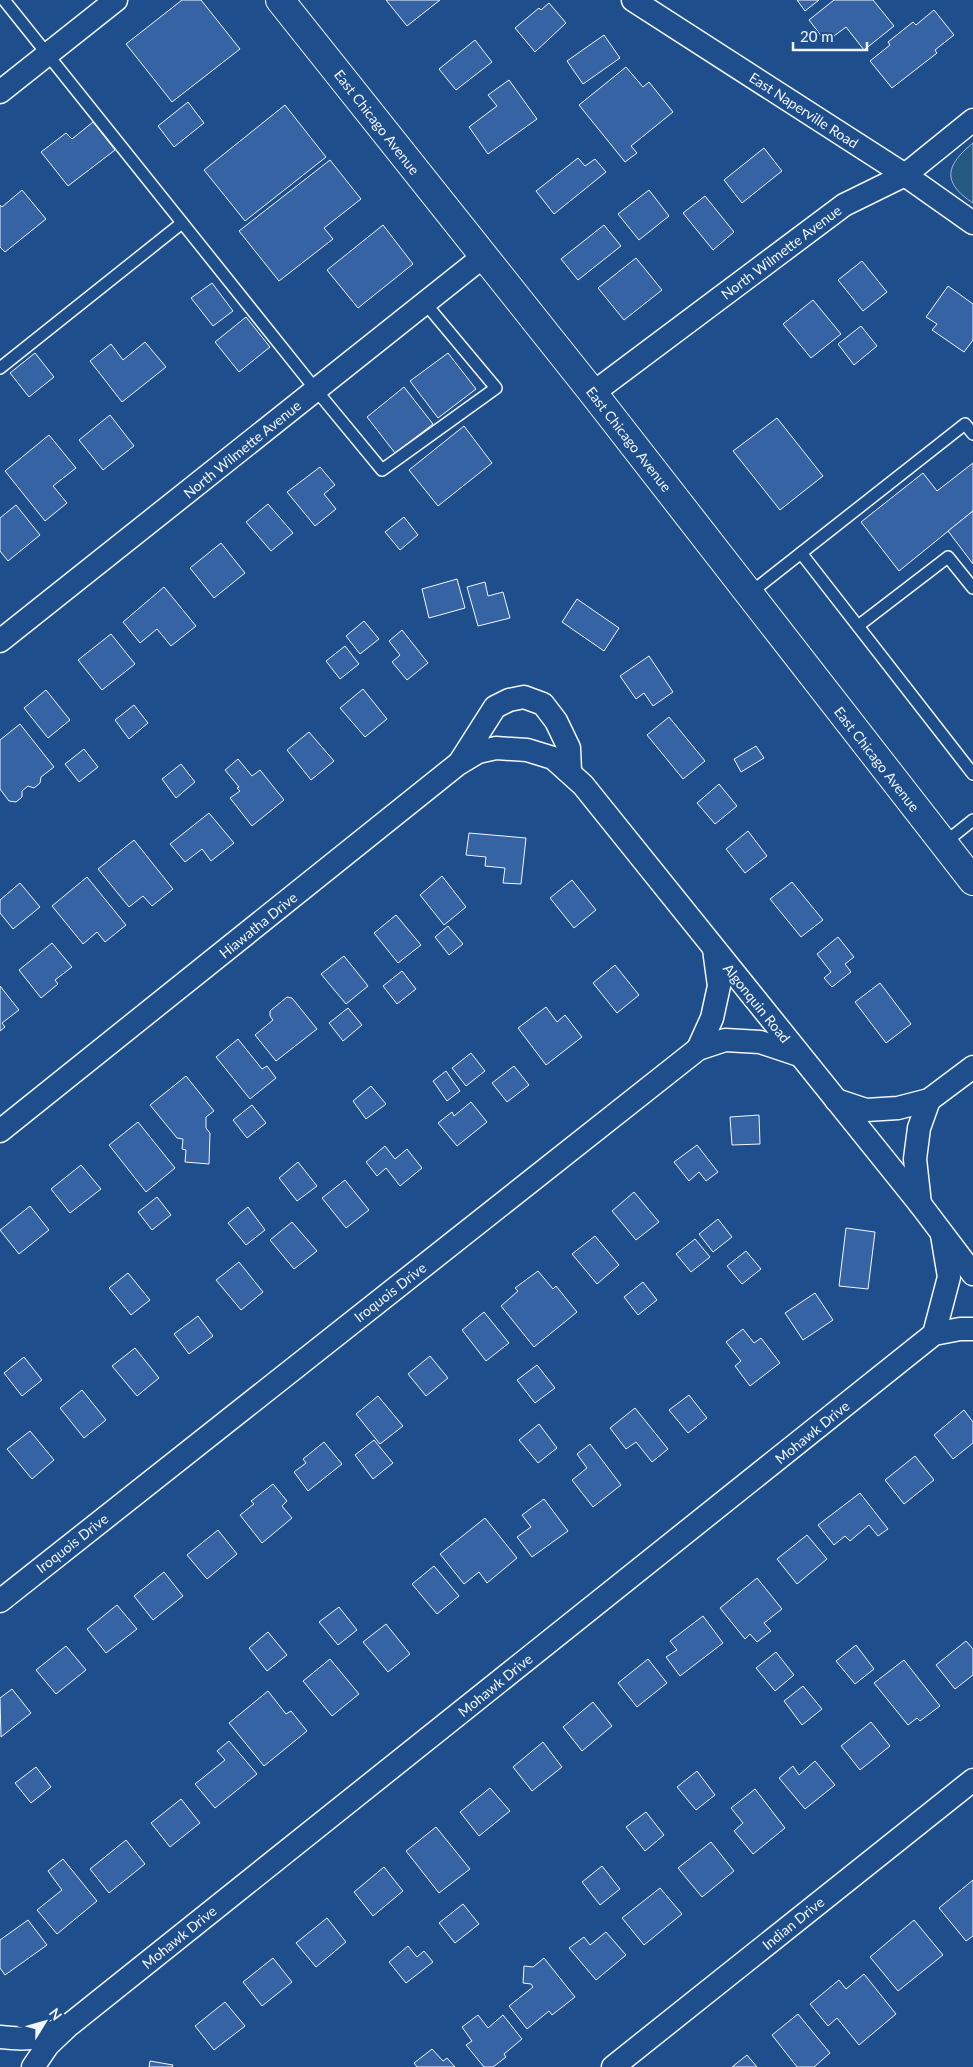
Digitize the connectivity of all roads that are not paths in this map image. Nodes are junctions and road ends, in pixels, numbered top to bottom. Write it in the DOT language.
graph roads {
  1 [pos="4,0"];
  2 [pos="116,0"];
  3 [pos="280,0"];
  4 [pos="633,0"];
  5 [pos="47,54"];
  6 [pos="0,92"];
  7 [pos="973,120"];
  8 [pos="905,176"];
  9 [pos="182,223"];
  10 [pos="973,223"];
  11 [pos="484,256"];
  12 [pos="425,303"];
  13 [pos="0,368"];
  14 [pos="316,390"];
  15 [pos="594,393"];
  16 [pos="973,434"];
  17 [pos="801,553"];
  18 [pos="973,588"];
  19 [pos="749,594"];
  20 [pos="858,626"];
  21 [pos="0,642"];
  22 [pos="527,750"];
  23 [pos="458,764"];
  24 [pos="570,771"];
  25 [pos="973,774"];
  26 [pos="973,820"];
  27 [pos="943,844"];
  28 [pos="973,881"];
  29 [pos="714,949"];
  30 [pos="698,1049"];
  31 [pos="799,1055"];
  32 [pos="973,1066"];
  33 [pos="836,1100"];
  34 [pos="929,1100"];
  35 [pos="0,1131"];
  36 [pos="920,1204"];
  37 [pos="942,1233"];
  38 [pos="973,1274"];
  39 [pos="973,1329"];
  40 [pos="934,1334"];
  41 [pos="0,1600"];
  42 [pos="973,1780"];
  43 [pos="68,2026"];
  44 [pos="0,2036"];
  45 [pos="33,2067"];
  46 [pos="613,2067"];
  1 -- 5 [label="lane"];
  2 -- 5 [label="street"];
  3 -- 11 [label="main road, East Chicago Avenue"];
  4 -- 8 [label="street, East Naperville Road"];
  5 -- 6 [label="street"];
  5 -- 9 [label="lane"];
  7 -- 8 [label="street, North Wilmette Avenue"];
  8 -- 10 [label="street, East Naperville Road"];
  8 -- 15 [label="street, North Wilmette Avenue"];
  9 -- 13 [label="lane"];
  9 -- 14 [label="lane"];
  11 -- 12 [label="street, North Wilmette Avenue"];
  11 -- 15 [label="main road, East Chicago Avenue"];
  12 -- 14 [label="street, North Wilmette Avenue"];
  12 -- 14 [label="lane"];
  14 -- 21 [label="street, North Wilmette Avenue"];
  15 -- 19 [label="main road, East Chicago Avenue"];
  16 -- 17 [label="lane"];
  17 -- 19 [label="lane"];
  17 -- 20 [label="lane"];
  18 -- 20 [label="lane"];
  19 -- 27 [label="main road, East Chicago Avenue"];
  20 -- 25 [label="lane"];
  22 -- 23 [label="street, Hiawatha Drive"];
  22 -- 24 [label="street, Algonquin Road"];
  23 -- 24 [label="street"];
  23 -- 35 [label="street, Hiawatha Drive"];
  24 -- 29 [label="street, Algonquin Road"];
  26 -- 27 [label="lane"];
  27 -- 28 [label="main road, East Chicago Avenue"];
  29 -- 30 [label="street"];
  29 -- 31 [label="street, Algonquin Road"];
  30 -- 31 [label="street, Iroquois Drive"];
  30 -- 41 [label="street, Iroquois Drive"];
  31 -- 33 [label="street, Algonquin Road"];
  32 -- 34 [label="street"];
  33 -- 34 [label="street"];
  33 -- 36 [label="street, Algonquin Road"];
  34 -- 36 [label="street"];
  36 -- 37 [label="street, Algonquin Road"];
  37 -- 38 [label="street, Algonquin Road"];
  37 -- 40 [label="street"];
  39 -- 40 [label="street, Mohawk Drive"];
  40 -- 43 [label="street, Mohawk Drive"];
  42 -- 46 [label="street, Indian Drive"];
  43 -- 44 [label="street"];
  43 -- 45 [label="street, Mohawk Drive"];
}
